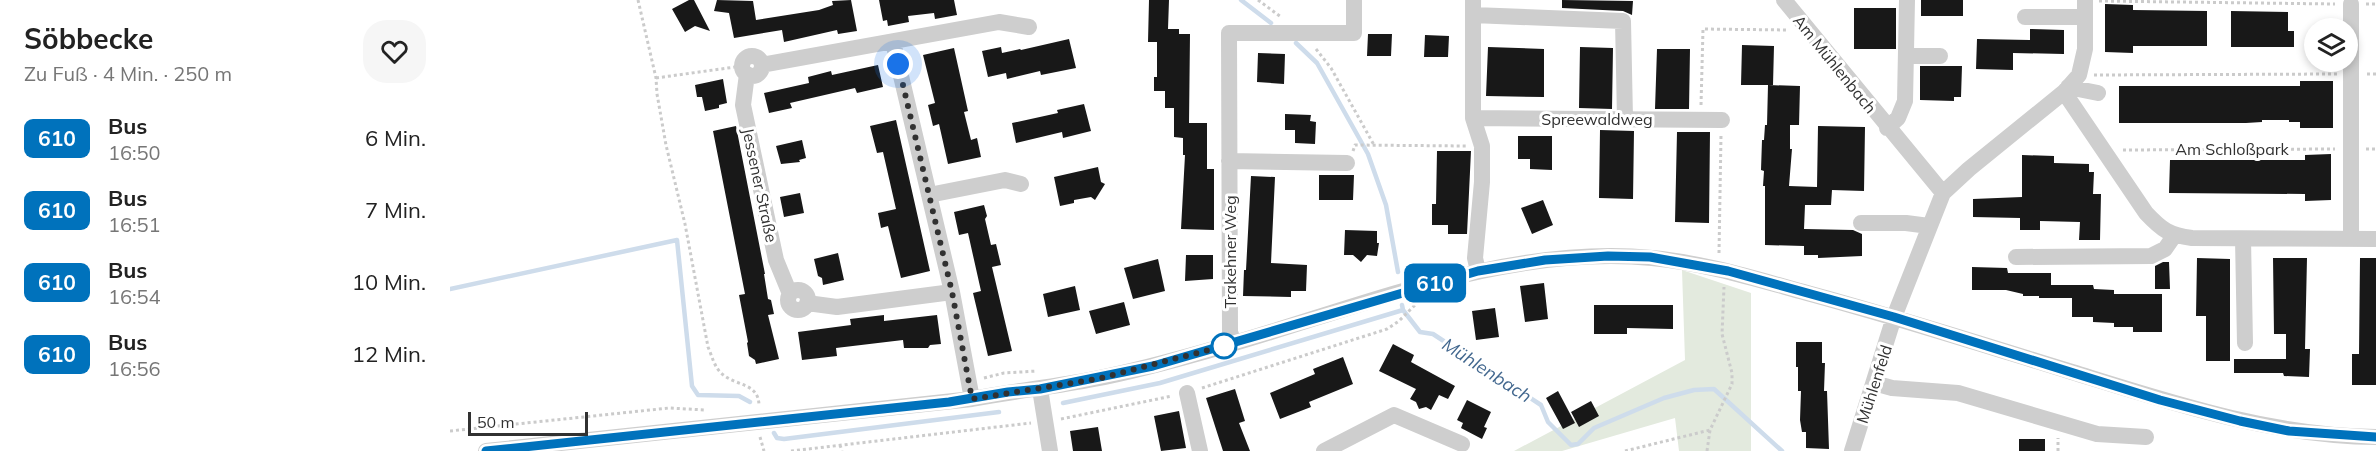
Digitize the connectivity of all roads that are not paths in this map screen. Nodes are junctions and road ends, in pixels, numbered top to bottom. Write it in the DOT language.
graph roads {
  1 [pos="1354,0"];
  2 [pos="1784,0"];
  3 [pos="1907,0"];
  4 [pos="2085,0"];
  5 [pos="2351,4"];
  6 [pos="1473,7"];
  7 [pos="2025,17"];
  8 [pos="2085,17"];
  9 [pos="1029,27"];
  10 [pos="893,42"];
  11 [pos="1906,56"];
  12 [pos="1940,56"];
  13 [pos="2066,90"];
  14 [pos="2098,93"];
  15 [pos="1473,118"];
  16 [pos="1625,119"];
  17 [pos="1722,120"];
  18 [pos="1887,128"];
  19 [pos="1229,161"];
  20 [pos="1347,163"];
  21 [pos="1021,184"];
  22 [pos="1943,193"];
  23 [pos="929,195"];
  24 [pos="1861,223"];
  25 [pos="1929,226"];
  26 [pos="2174,236"];
  27 [pos="2243,239"];
  28 [pos="2351,239"];
  29 [pos="2376,239"];
  30 [pos="2016,256"];
  31 [pos="1478,271"];
  32 [pos="952,292"];
  33 [pos="1894,317"];
  34 [pos="1234,343"];
  35 [pos="2245,343"];
  36 [pos="1874,384"];
  37 [pos="1040,389"];
  38 [pos="971,391"];
  39 [pos="1187,393"];
  40 [pos="2146,437"];
  41 [pos="2376,437"];
  42 [pos="1462,444"];
  43 [pos="486,451"];
  44 [pos="1050,451"];
  45 [pos="1200,451"];
  46 [pos="1324,451"];
  47 [pos="1852,451"];
  1 -- 19 [label="street, Trakehner Weg"];
  2 -- 18 [label="street, Am Mühlenbach"];
  3 -- 11 [label="street, Am Mühlenbach"];
  4 -- 8 [label="street"];
  5 -- 28 [label="street"];
  6 -- 15 [label="street"];
  6 -- 16 [label="street"];
  7 -- 8 [label="street"];
  8 -- 13 [label="street"];
  9 -- 10 [label="street"];
  10 -- 23 [label="street"];
  10 -- 32 [label="street, Jessener Straße"];
  11 -- 12 [label="street"];
  11 -- 18 [label="street, Am Mühlenbach"];
  13 -- 14 [label="street"];
  13 -- 22 [label="street"];
  13 -- 26 [label="street"];
  15 -- 16 [label="street, Spreewaldweg"];
  15 -- 31 [label="street"];
  16 -- 17 [label="street, Spreewaldweg"];
  18 -- 22 [label="street, Am Mühlenbach"];
  19 -- 20 [label="street"];
  19 -- 34 [label="street, Trakehner Weg"];
  21 -- 23 [label="street"];
  22 -- 25 [label="street, Mühlenfeld"];
  23 -- 32 [label="street"];
  24 -- 25 [label="street"];
  25 -- 33 [label="street, Mühlenfeld"];
  26 -- 27 [label="street"];
  26 -- 30 [label="street"];
  27 -- 28 [label="street"];
  27 -- 35 [label="street"];
  28 -- 29 [label="street"];
  31 -- 33 [label="street"];
  31 -- 34 [label="street"];
  32 -- 38 [label="street"];
  33 -- 36 [label="street, Mühlenfeld"];
  33 -- 41 [label="street"];
  34 -- 37 [label="street"];
  36 -- 40 [label="street"];
  36 -- 47 [label="street, Mühlenfeld"];
  37 -- 38 [label="street"];
  37 -- 44 [label="street"];
  38 -- 43 [label="street"];
  39 -- 45 [label="street"];
  42 -- 46 [label="street"];
}
